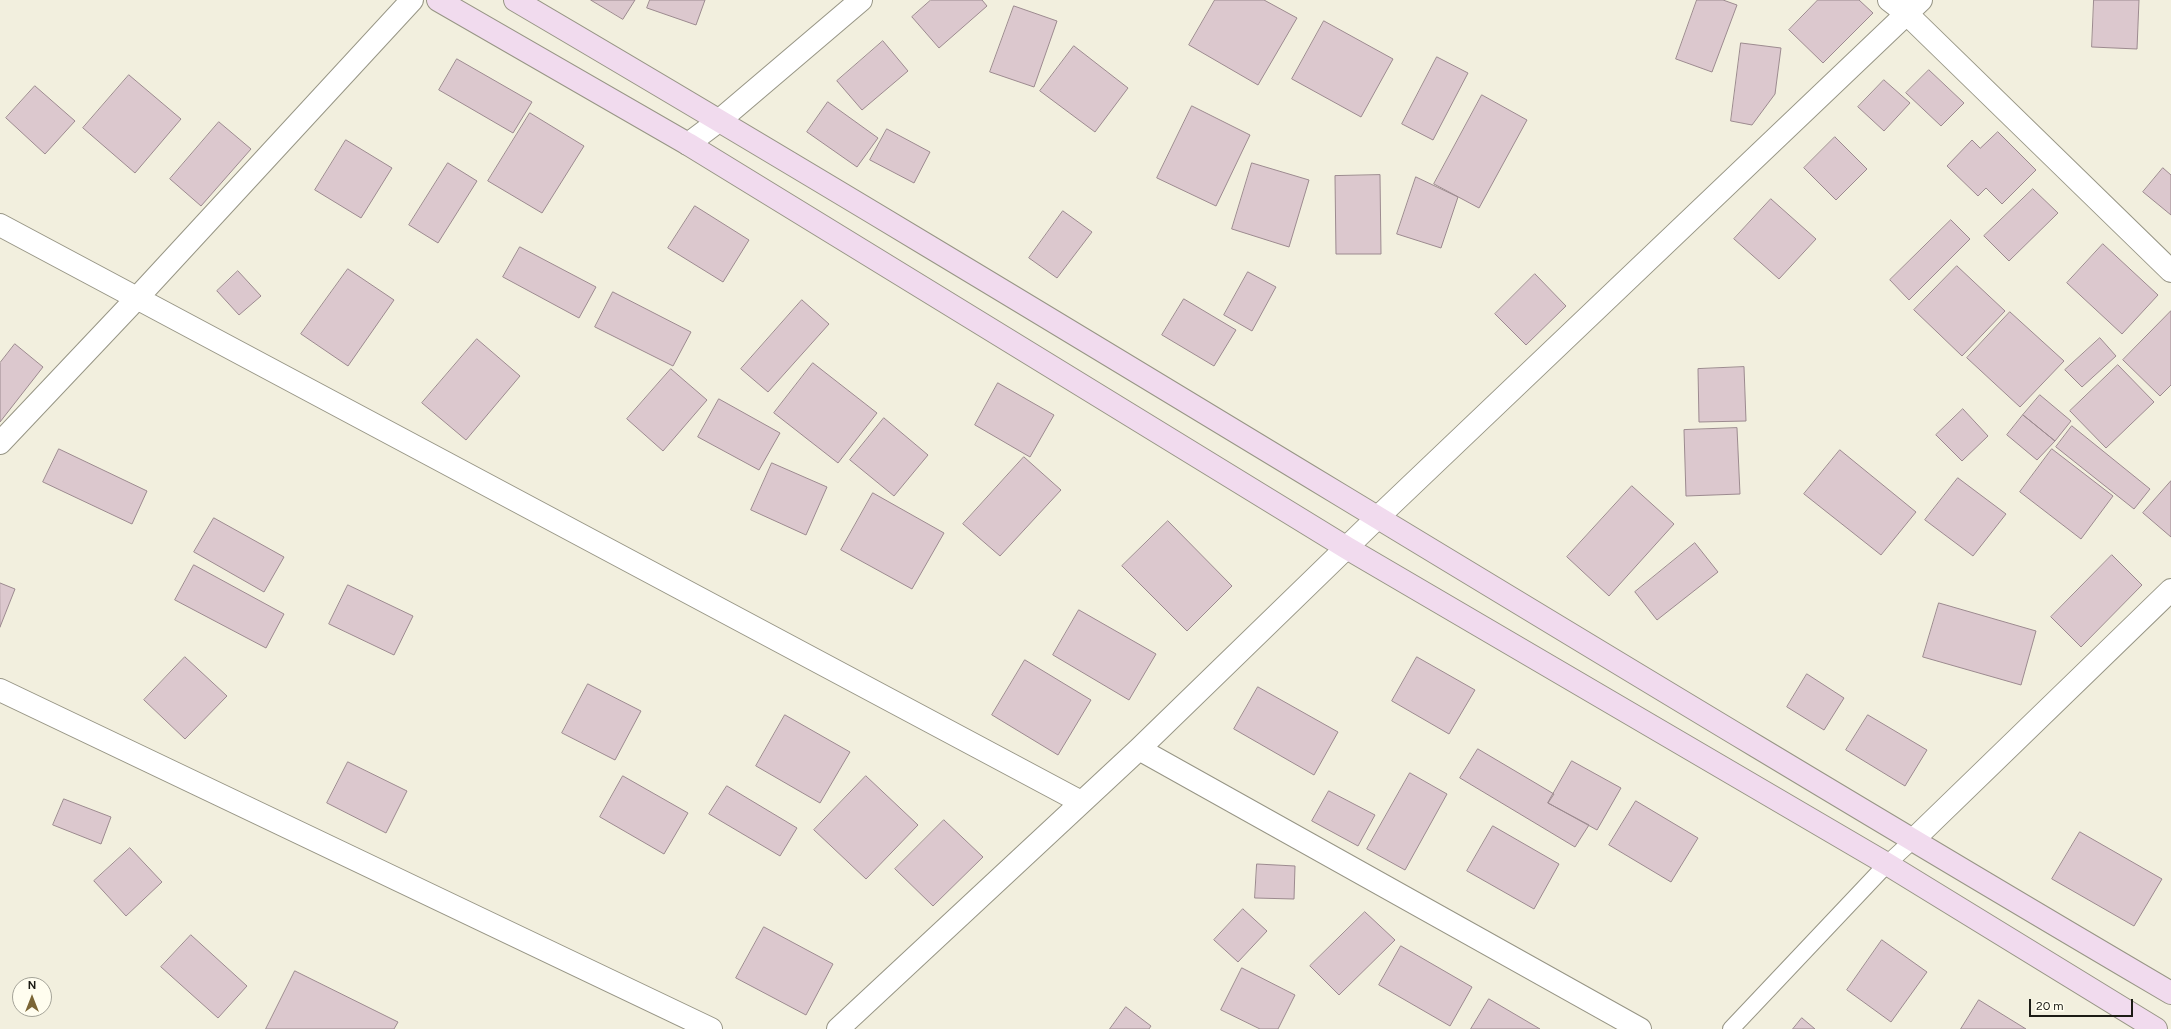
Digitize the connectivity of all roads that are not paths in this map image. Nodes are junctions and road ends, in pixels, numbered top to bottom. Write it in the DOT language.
graph roads {
  1 [pos="412,0"];
  2 [pos="438,0"];
  3 [pos="515,0"];
  4 [pos="861,0"];
  5 [pos="1889,0"];
  6 [pos="1913,6"];
  7 [pos="720,120"];
  8 [pos="688,144"];
  9 [pos="0,225"];
  10 [pos="2171,271"];
  11 [pos="138,297"];
  12 [pos="0,443"];
  13 [pos="1378,518"];
  14 [pos="1347,548"];
  15 [pos="2171,590"];
  16 [pos="0,690"];
  17 [pos="1139,749"];
  18 [pos="1081,802"];
  19 [pos="1912,841"];
  20 [pos="1887,864"];
  21 [pos="2171,993"];
  22 [pos="711,1029"];
  23 [pos="838,1029"];
  24 [pos="1640,1029"];
  25 [pos="1731,1029"];
  26 [pos="2156,1029"];
  1 -- 11 [label="street"];
  2 -- 8 [label="main road"];
  3 -- 7 [label="main road"];
  4 -- 7 [label="street"];
  5 -- 6 [label="street"];
  6 -- 10 [label="street"];
  6 -- 13 [label="street"];
  7 -- 8 [label="street"];
  7 -- 13 [label="main road"];
  8 -- 14 [label="main road"];
  9 -- 11 [label="street"];
  11 -- 12 [label="street"];
  11 -- 18 [label="street"];
  13 -- 14 [label="street"];
  13 -- 19 [label="main road"];
  14 -- 17 [label="street"];
  14 -- 20 [label="main road"];
  15 -- 19 [label="street"];
  16 -- 22 [label="street"];
  17 -- 18 [label="street"];
  17 -- 24 [label="street"];
  18 -- 23 [label="street"];
  19 -- 20 [label="lane"];
  19 -- 21 [label="main road"];
  20 -- 25 [label="lane"];
  20 -- 26 [label="main road"];
}
